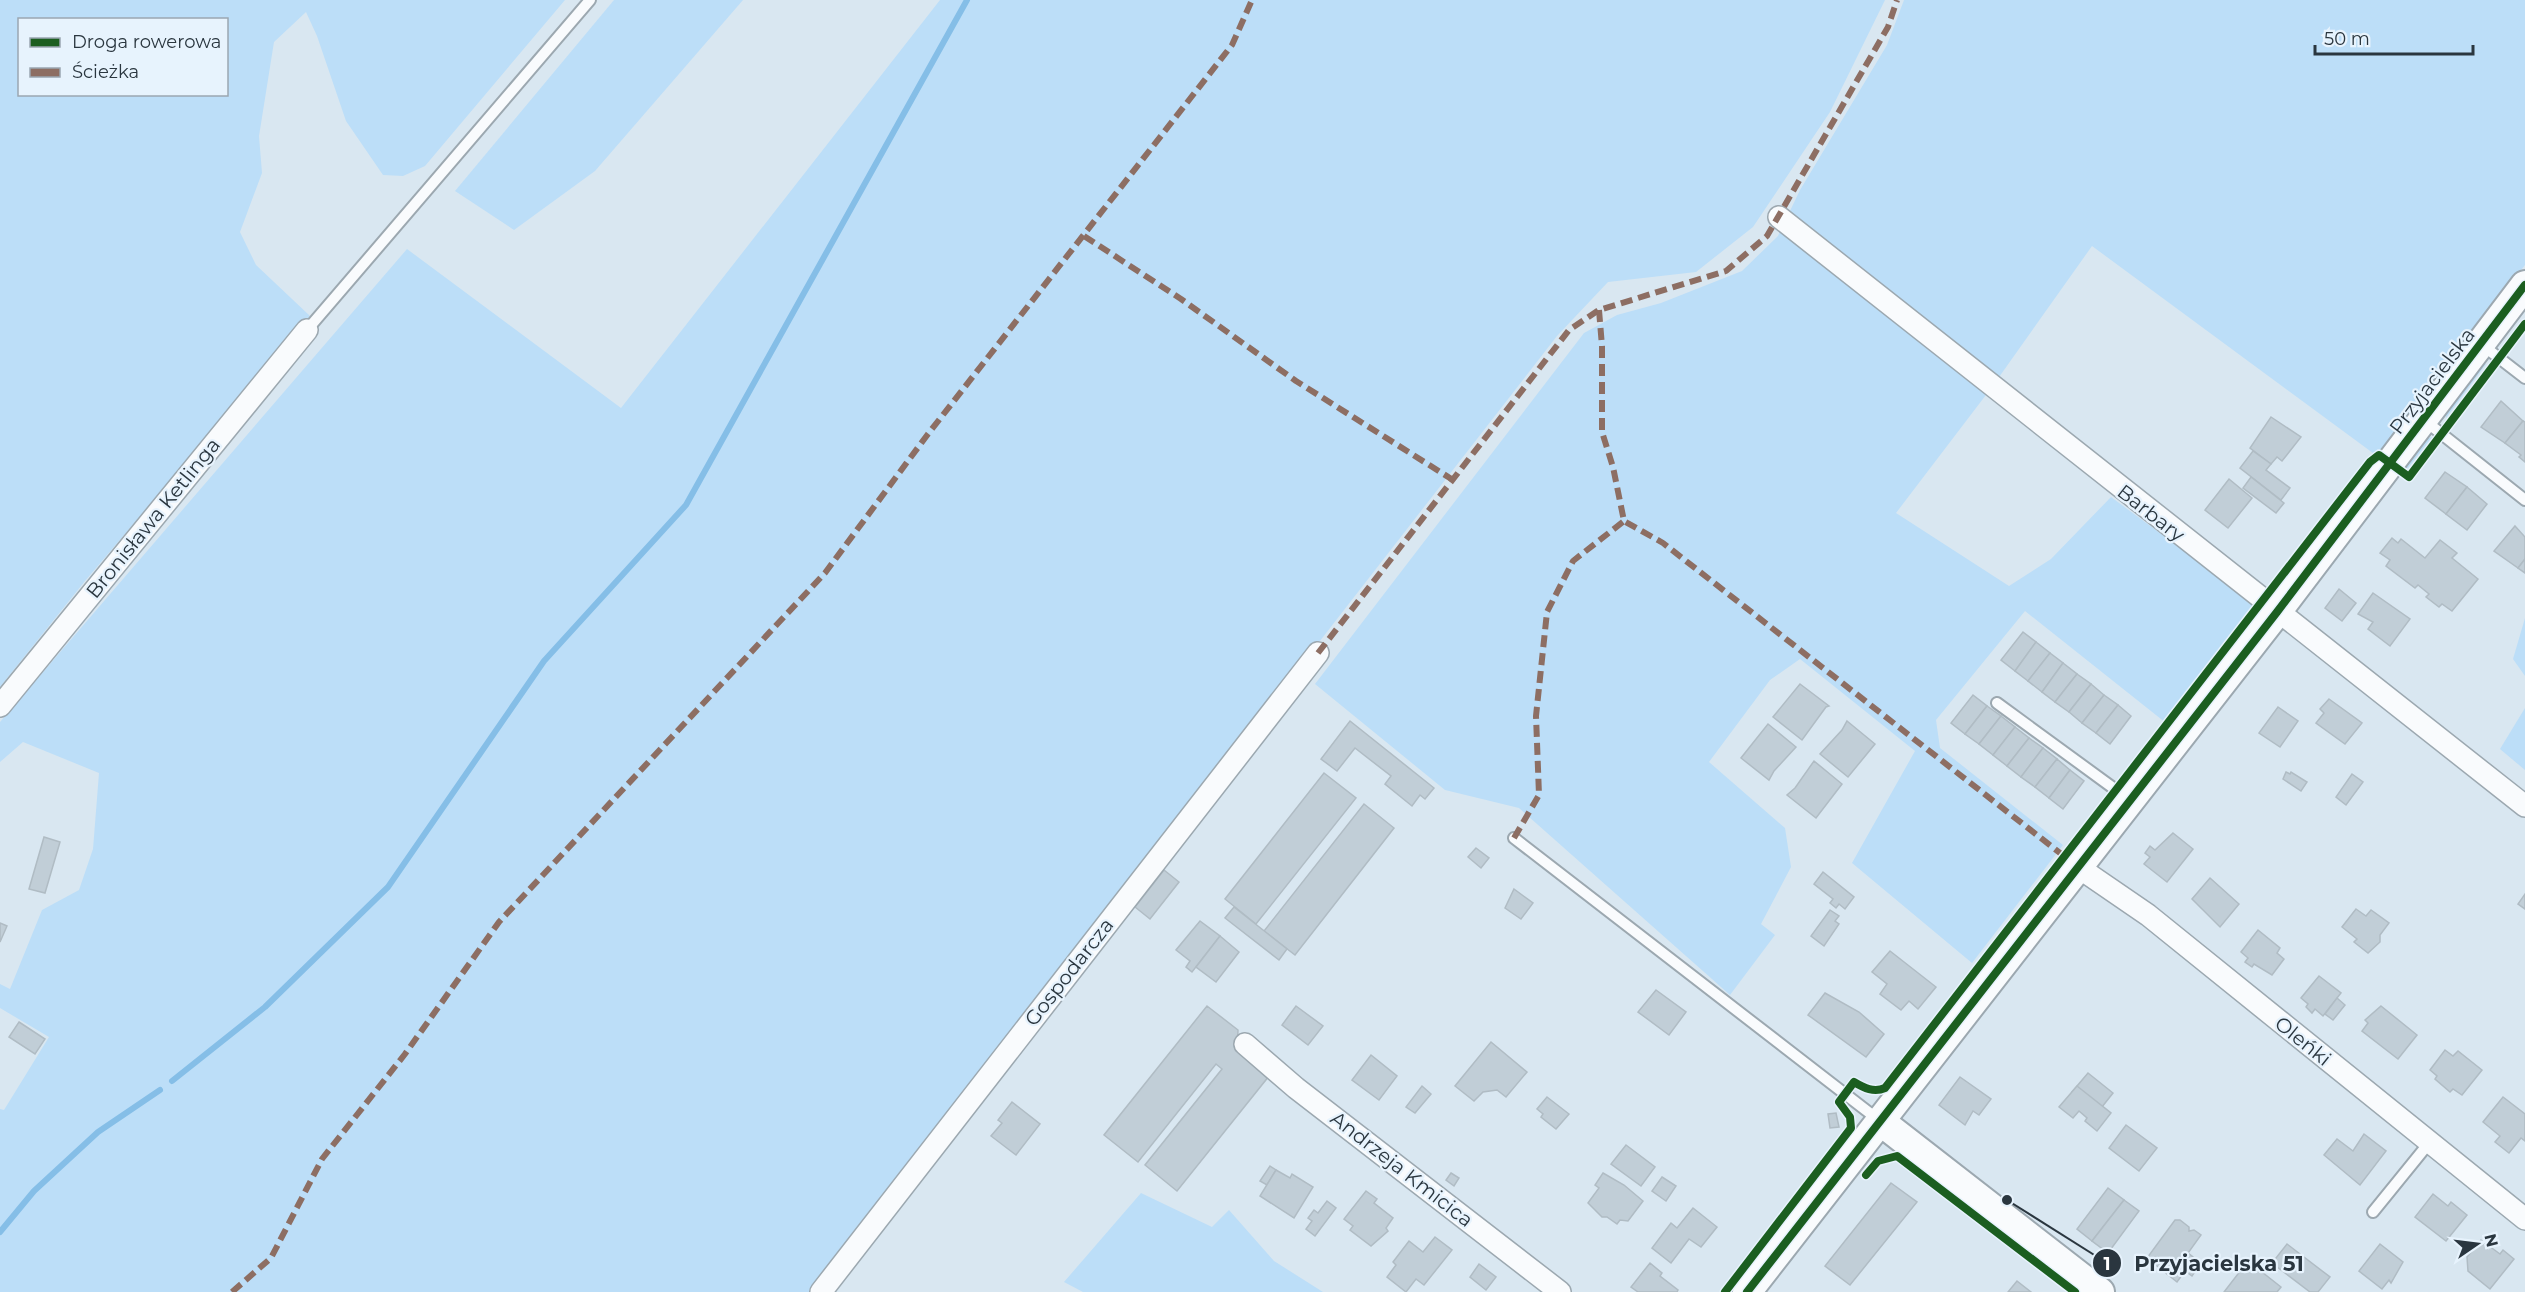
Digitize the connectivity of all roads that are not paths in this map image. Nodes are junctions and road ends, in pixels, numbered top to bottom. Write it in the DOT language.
graph roads {
  1 [pos="590,0"];
  2 [pos="1779,218"];
  3 [pos="2525,285"];
  4 [pos="307,330"];
  5 [pos="2480,344"];
  6 [pos="2525,378"];
  7 [pos="2424,420"];
  8 [pos="2525,500"];
  9 [pos="2277,612"];
  10 [pos="1318,653"];
  11 [pos="1997,703"];
  12 [pos="0,706"];
  13 [pos="2133,797"];
  14 [pos="2525,806"];
  15 [pos="1514,838"];
  16 [pos="2078,867"];
  17 [pos="1245,1044"];
  18 [pos="1880,1121"];
  19 [pos="2429,1143"];
  20 [pos="2373,1212"];
  21 [pos="2525,1219"];
  22 [pos="821,1292"];
  23 [pos="1560,1292"];
  24 [pos="1747,1292"];
  25 [pos="2100,1292"];
  1 -- 4 [label="lane"];
  2 -- 9 [label="street, Barbary"];
  3 -- 5 [label="street, Przyjacielska"];
  4 -- 12 [label="street, Bronisława Ketlinga"];
  5 -- 6 [label="lane"];
  5 -- 7 [label="street, Przyjacielska"];
  7 -- 8 [label="lane"];
  7 -- 9 [label="street, Przyjacielska"];
  9 -- 13 [label="street, Przyjacielska"];
  9 -- 14 [label="street, Barbary"];
  10 -- 22 [label="street, Gospodarcza"];
  11 -- 13 [label="lane"];
  13 -- 16 [label="street, Przyjacielska"];
  15 -- 18 [label="lane"];
  16 -- 18 [label="street, Przyjacielska"];
  16 -- 19 [label="street, Oleńki"];
  17 -- 23 [label="street, Andrzeja Kmicica"];
  18 -- 24 [label="street, Przyjacielska"];
  18 -- 25 [label="street"];
  19 -- 20 [label="lane"];
  19 -- 21 [label="street, Oleńki"];
}
